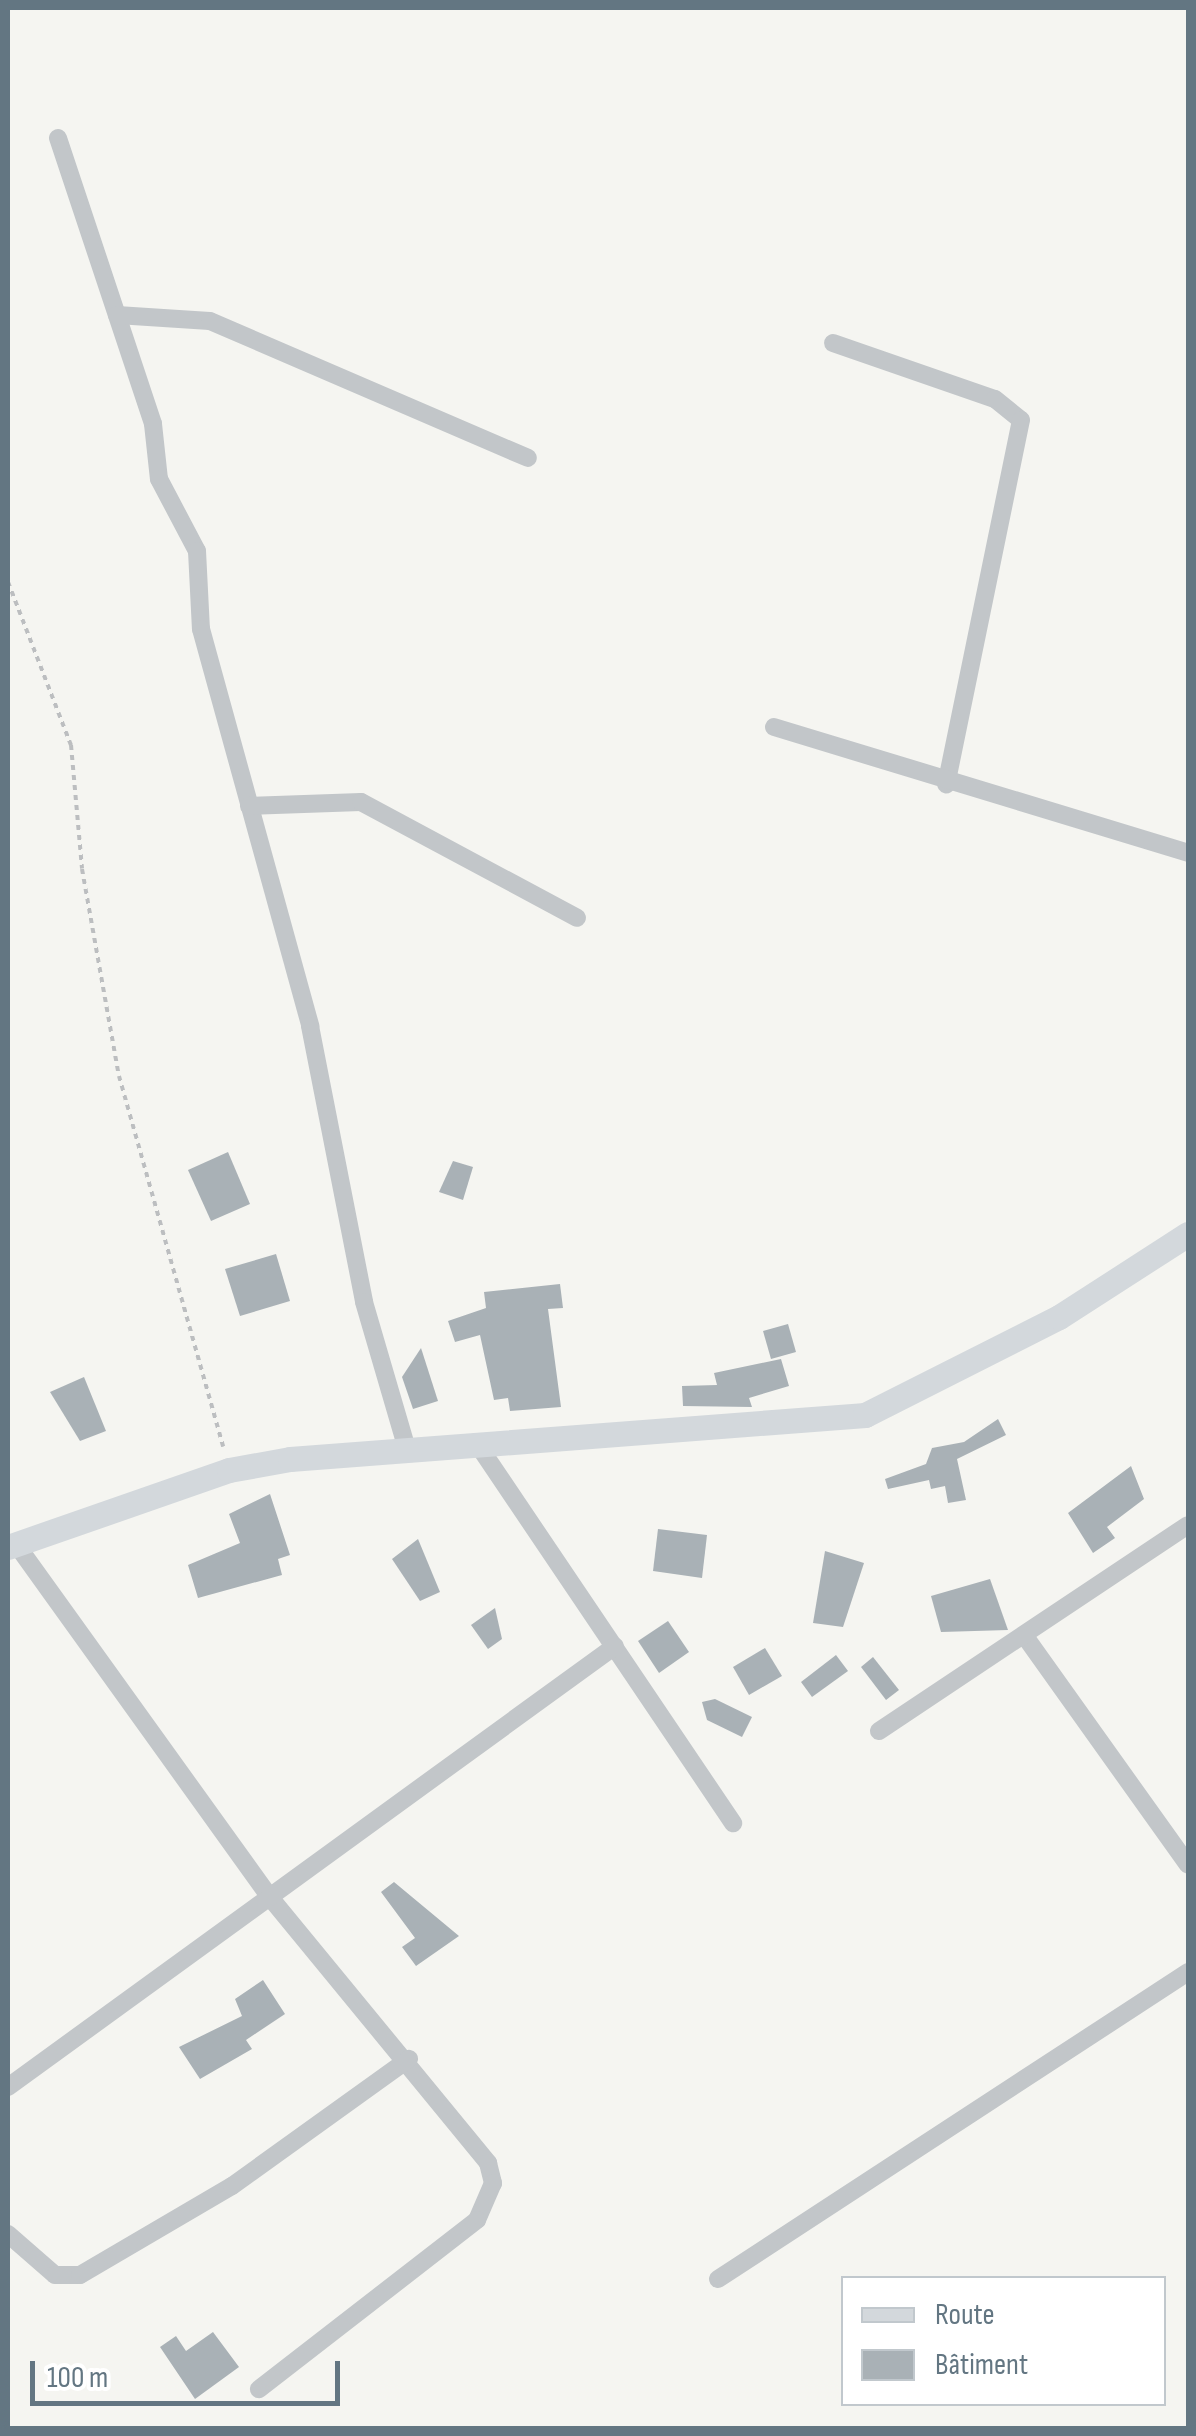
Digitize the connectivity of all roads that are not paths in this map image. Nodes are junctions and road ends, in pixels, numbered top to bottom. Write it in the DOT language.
graph roads {
  1 [pos="58,138"];
  2 [pos="117,315"];
  3 [pos="833,342"];
  4 [pos="528,458"];
  5 [pos="774,727"];
  6 [pos="946,784"];
  7 [pos="250,806"];
  8 [pos="1188,853"];
  9 [pos="576,918"];
  10 [pos="1188,1234"];
  11 [pos="476,1442"];
  12 [pos="407,1449"];
  13 [pos="1188,1525"];
  14 [pos="12,1546"];
  15 [pos="1024,1635"];
  16 [pos="615,1646"];
  17 [pos="879,1731"];
  18 [pos="734,1823"];
  19 [pos="1188,1865"];
  20 [pos="273,1902"];
  21 [pos="1188,1972"];
  22 [pos="409,2060"];
  23 [pos="8,2087"];
  24 [pos="8,2234"];
  25 [pos="718,2279"];
  26 [pos="259,2388"];
  1 -- 2 [label="street"];
  2 -- 4 [label="street"];
  2 -- 7 [label="street"];
  3 -- 6 [label="street"];
  5 -- 6 [label="street"];
  6 -- 8 [label="street"];
  7 -- 9 [label="street"];
  7 -- 12 [label="street"];
  10 -- 11 [label="main road"];
  11 -- 12 [label="main road"];
  11 -- 16 [label="street"];
  12 -- 14 [label="main road"];
  13 -- 15 [label="street"];
  14 -- 20 [label="street"];
  15 -- 17 [label="street"];
  15 -- 19 [label="street"];
  16 -- 18 [label="street"];
  16 -- 20 [label="street"];
  20 -- 22 [label="street"];
  20 -- 23 [label="street"];
  21 -- 25 [label="street"];
  22 -- 24 [label="street"];
  22 -- 26 [label="street"];
}
